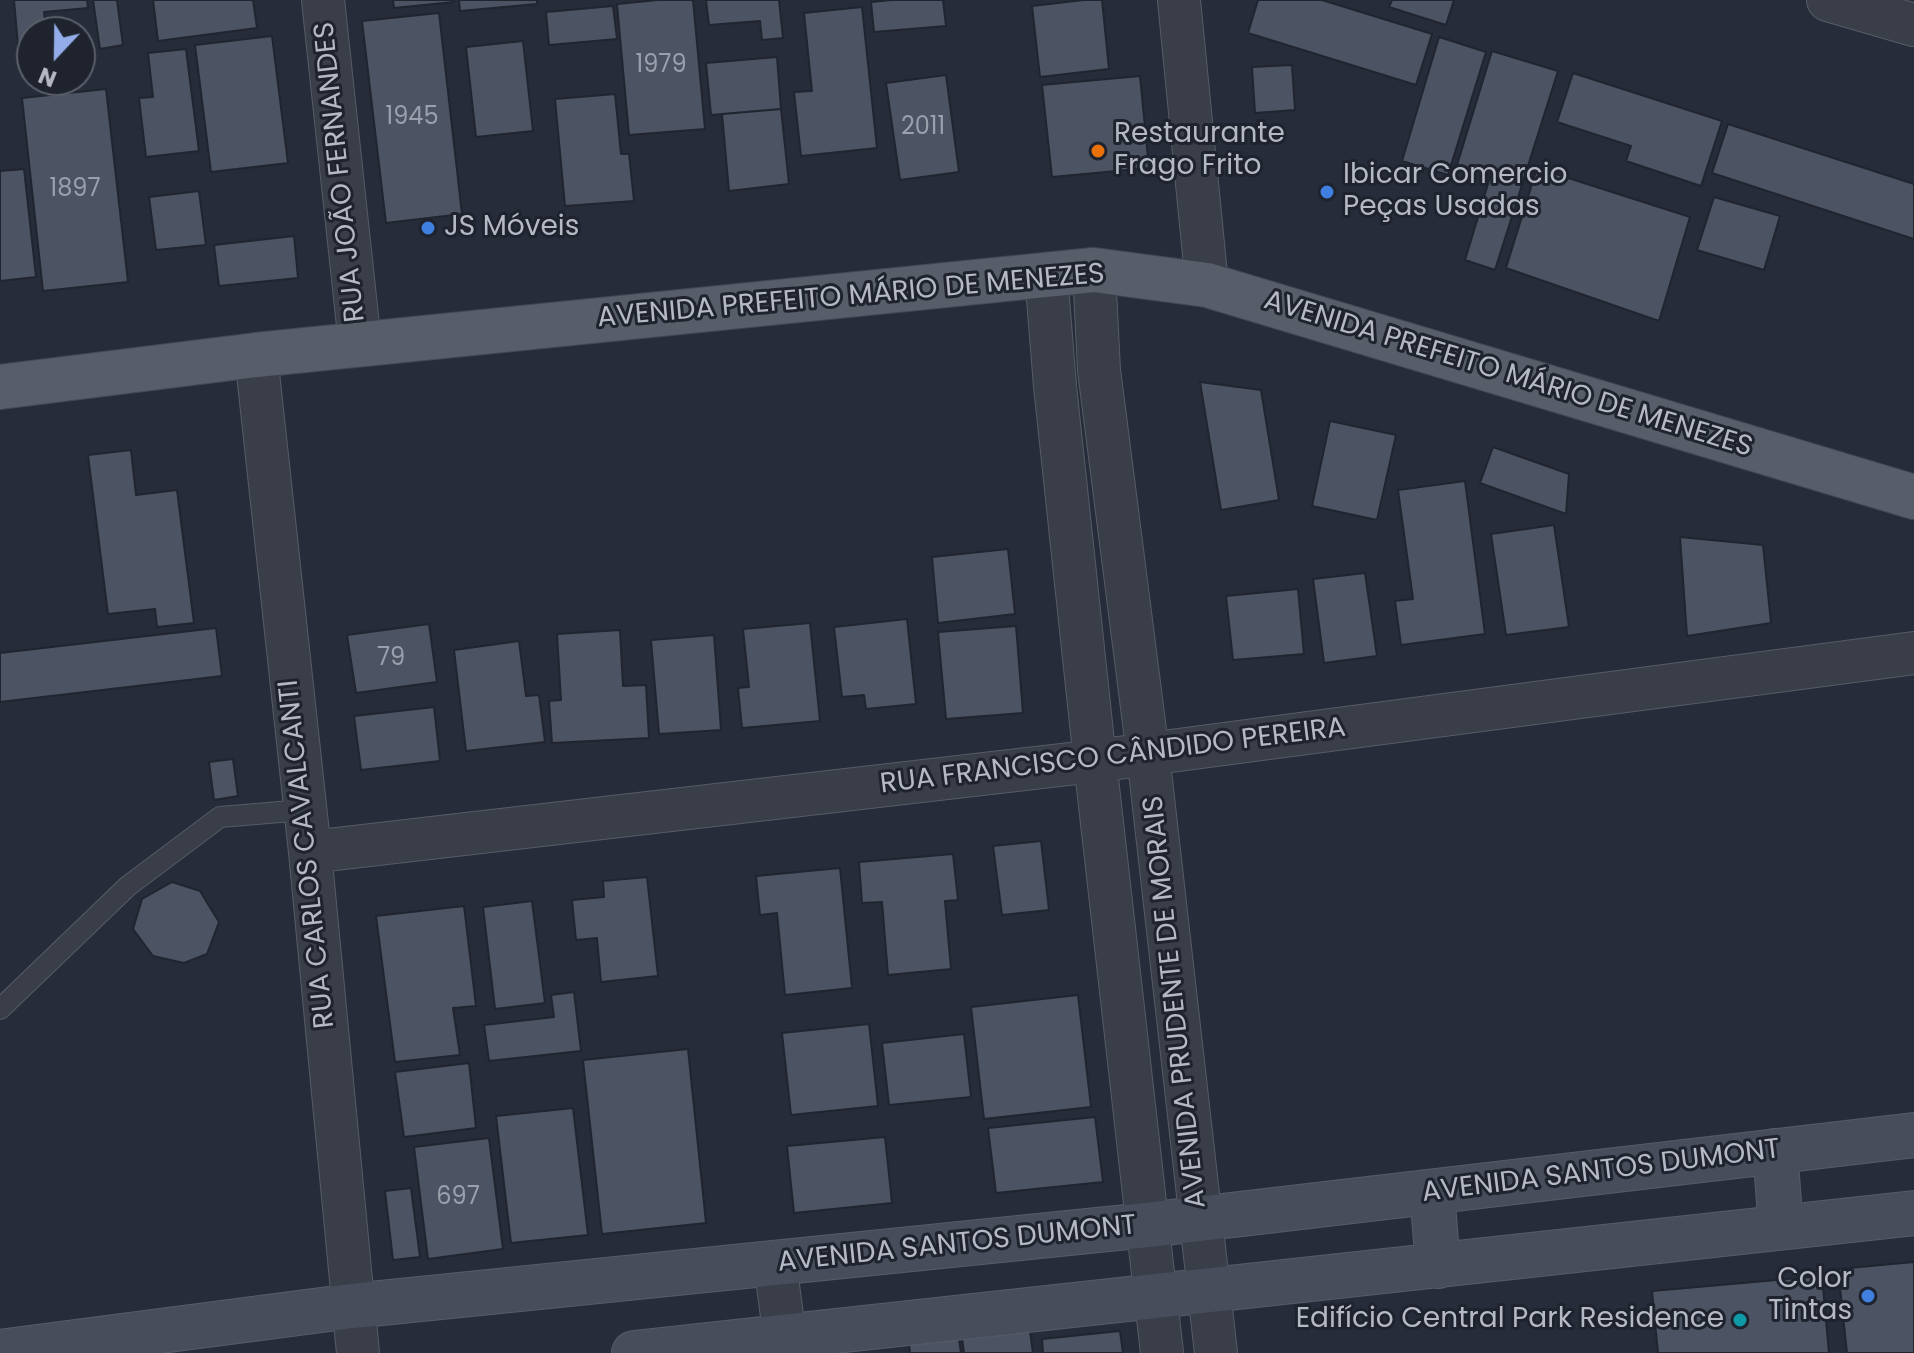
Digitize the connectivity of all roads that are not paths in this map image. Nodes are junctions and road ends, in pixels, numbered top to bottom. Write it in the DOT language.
graph roads {
  1 [pos="323,0"];
  2 [pos="1179,0"];
  3 [pos="1828,0"];
  4 [pos="1914,25"];
  5 [pos="1094,270"];
  6 [pos="1046,274"];
  7 [pos="1207,285"];
  8 [pos="360,344"];
  9 [pos="256,355"];
  10 [pos="0,387"];
  11 [pos="1914,497"];
  12 [pos="1914,653"];
  13 [pos="1148,754"];
  14 [pos="1095,761"];
  15 [pos="304,810"];
  16 [pos="310,852"];
  17 [pos="0,1009"];
  18 [pos="1914,1135"];
  19 [pos="1775,1151"];
  20 [pos="1432,1192"];
  21 [pos="1914,1213"];
  22 [pos="1200,1219"];
  23 [pos="1147,1225"];
  24 [pos="1781,1227"];
  25 [pos="775,1263"];
  26 [pos="1438,1266"];
  27 [pos="1209,1291"];
  28 [pos="1155,1297"];
  29 [pos="352,1306"];
  30 [pos="786,1344"];
  31 [pos="0,1352"];
  32 [pos="358,1353"];
  33 [pos="634,1353"];
  34 [pos="1162,1353"];
  35 [pos="1216,1353"];
  1 -- 8 [label="street, RUA JOÃO FERNANDES"];
  2 -- 7 [label="street"];
  3 -- 4 [label="street"];
  5 -- 6 [label="main road, AVENIDA PREFEITO MÁRIO DE MENEZES"];
  5 -- 7 [label="main road, AVENIDA PREFEITO MÁRIO DE MENEZES"];
  5 -- 13 [label="street, AVENIDA PRUDENTE DE MORAIS"];
  6 -- 8 [label="main road, AVENIDA PREFEITO MÁRIO DE MENEZES"];
  6 -- 14 [label="street, AVENIDA PRUDENTE DE MORAIS"];
  7 -- 11 [label="main road, AVENIDA PREFEITO MÁRIO DE MENEZES"];
  8 -- 9 [label="main road, AVENIDA PREFEITO MÁRIO DE MENEZES"];
  9 -- 10 [label="main road, AVENIDA PREFEITO MÁRIO DE MENEZES"];
  9 -- 15 [label="street, RUA CARLOS CAVALCANTI"];
  12 -- 13 [label="street, RUA FRANCISCO CÂNDIDO PEREIRA"];
  13 -- 14 [label="street, RUA FRANCISCO CÂNDIDO PEREIRA"];
  13 -- 22 [label="street, AVENIDA PRUDENTE DE MORAIS"];
  14 -- 16 [label="street, RUA FRANCISCO CÂNDIDO PEREIRA"];
  14 -- 23 [label="street, AVENIDA PRUDENTE DE MORAIS"];
  15 -- 16 [label="street, RUA CARLOS CAVALCANTI"];
  15 -- 17 [label="lane"];
  16 -- 29 [label="street, RUA CARLOS CAVALCANTI"];
  18 -- 19 [label="main road, AVENIDA SANTOS DUMONT"];
  19 -- 20 [label="main road, AVENIDA SANTOS DUMONT"];
  19 -- 24 [label="main road"];
  20 -- 22 [label="main road, AVENIDA SANTOS DUMONT"];
  20 -- 26 [label="main road"];
  21 -- 24 [label="main road"];
  22 -- 23 [label="main road, AVENIDA SANTOS DUMONT"];
  22 -- 27 [label="street, AVENIDA PRUDENTE DE MORAIS"];
  23 -- 25 [label="main road, AVENIDA SANTOS DUMONT"];
  23 -- 28 [label="street, AVENIDA PRUDENTE DE MORAIS"];
  24 -- 26 [label="main road"];
  25 -- 29 [label="main road, AVENIDA SANTOS DUMONT"];
  25 -- 30 [label="street"];
  26 -- 27 [label="main road"];
  27 -- 28 [label="main road"];
  27 -- 35 [label="street, AVENIDA PRUDENTE DE MORAIS"];
  28 -- 30 [label="main road"];
  28 -- 34 [label="street, AVENIDA PRUDENTE DE MORAIS"];
  29 -- 31 [label="main road, AVENIDA SANTOS DUMONT"];
  29 -- 32 [label="street, RUA CARLOS CAVALCANTI"];
  30 -- 33 [label="main road"];
}
